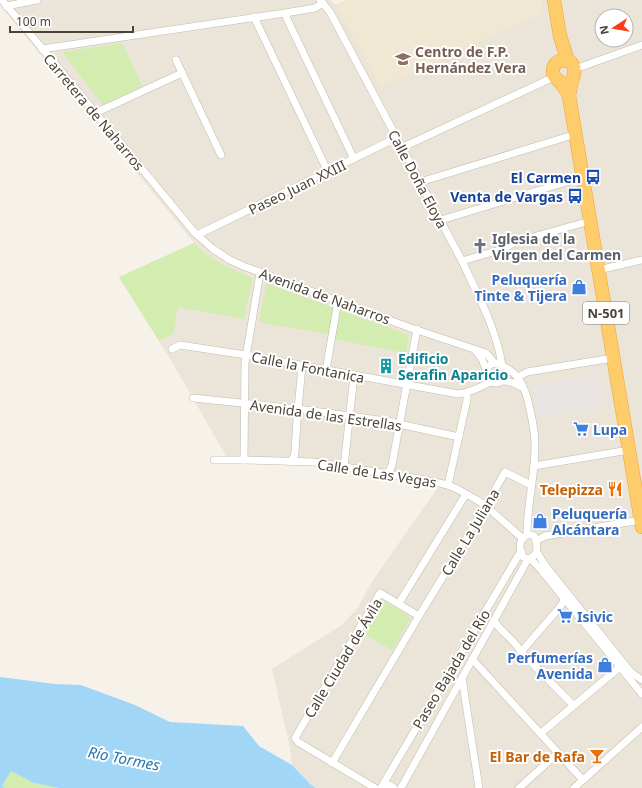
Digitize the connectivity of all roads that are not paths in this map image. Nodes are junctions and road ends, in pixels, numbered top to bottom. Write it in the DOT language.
graph roads {
  1 [pos="37,0"];
  2 [pos="554,0"];
  3 [pos="322,2"];
  4 [pos="4,3"];
  5 [pos="285,13"];
  6 [pos="254,17"];
  7 [pos="642,44"];
  8 [pos="42,49"];
  9 [pos="176,60"];
  10 [pos="568,67"];
  11 [pos="182,73"];
  12 [pos="557,79"];
  13 [pos="569,96"];
  14 [pos="95,113"];
  15 [pos="576,134"];
  16 [pos="396,138"];
  17 [pos="401,148"];
  18 [pos="221,155"];
  19 [pos="354,159"];
  20 [pos="328,172"];
  21 [pos="583,177"];
  22 [pos="420,182"];
  23 [pos="441,220"];
  24 [pos="590,221"];
  25 [pos="187,223"];
  26 [pos="197,235"];
  27 [pos="642,260"];
  28 [pos="462,262"];
  29 [pos="598,270"];
  30 [pos="260,273"];
  31 [pos="338,301"];
  32 [pos="417,329"];
  33 [pos="172,349"];
  34 [pos="475,350"];
  35 [pos="246,355"];
  36 [pos="613,358"];
  37 [pos="494,363"];
  38 [pos="302,366"];
  39 [pos="503,366"];
  40 [pos="486,369"];
  41 [pos="326,370"];
  42 [pos="354,375"];
  43 [pos="518,377"];
  44 [pos="503,381"];
  45 [pos="490,382"];
  46 [pos="407,385"];
  47 [pos="524,390"];
  48 [pos="467,393"];
  49 [pos="193,398"];
  50 [pos="244,404"];
  51 [pos="298,409"];
  52 [pos="350,416"];
  53 [pos="399,424"];
  54 [pos="459,437"];
  55 [pos="629,450"];
  56 [pos="214,460"];
  57 [pos="244,460"];
  58 [pos="290,462"];
  59 [pos="534,466"];
  60 [pos="344,467"];
  61 [pos="385,474"];
  62 [pos="448,485"];
  63 [pos="531,485"];
  64 [pos="466,494"];
  65 [pos="486,506"];
  66 [pos="641,524"];
  67 [pos="524,536"];
  68 [pos="536,541"];
  69 [pos="520,551"];
  70 [pos="537,552"];
  71 [pos="529,559"];
  72 [pos="564,597"];
  73 [pos="399,603"];
  74 [pos="419,616"];
  75 [pos="494,621"];
  76 [pos="521,652"];
  77 [pos="472,659"];
  78 [pos="622,666"];
  79 [pos="462,678"];
  80 [pos="641,678"];
  81 [pos="642,694"];
  82 [pos="573,705"];
  83 [pos="642,727"];
  84 [pos="540,733"];
  85 [pos="558,753"];
  86 [pos="332,764"];
  87 [pos="583,780"];
  88 [pos="379,787"];
  89 [pos="394,788"];
  90 [pos="401,788"];
  91 [pos="479,788"];
  92 [pos="519,788"];
  93 [pos="574,788"];
  1 -- 4 [label="street"];
  2 -- 10 [label="highway, N-501"];
  3 -- 5 [label="street"];
  3 -- 16 [label="street, Calle Doña Eloya"];
  4 -- 8 [label="street, Carretera de Naharros"];
  5 -- 6 [label="street"];
  5 -- 19 [label="street"];
  6 -- 8 [label="street"];
  6 -- 20 [label="street"];
  7 -- 10 [label="street"];
  8 -- 14 [label="street, Carretera de Naharros"];
  9 -- 11 [label="street"];
  10 -- 12 [label="highway"];
  10 -- 12 [label="highway, N-501"];
  10 -- 13 [label="highway, N-501"];
  11 -- 14 [label="street"];
  11 -- 18 [label="street"];
  12 -- 13 [label="highway, N-501"];
  12 -- 17 [label="street"];
  13 -- 15 [label="highway, N-501"];
  14 -- 25 [label="street, Carretera de Naharros"];
  15 -- 21 [label="highway, N-501"];
  15 -- 22 [label="street"];
  16 -- 17 [label="street, Calle Doña Eloya"];
  16 -- 19 [label="street, Paseo Juan XXIII"];
  17 -- 22 [label="street, Calle Doña Eloya"];
  19 -- 20 [label="street, Paseo Juan XXIII"];
  20 -- 26 [label="street, Paseo Juan XXIII"];
  21 -- 23 [label="street"];
  21 -- 24 [label="highway, N-501"];
  22 -- 23 [label="street, Calle Doña Eloya"];
  23 -- 28 [label="street, Calle Doña Eloya"];
  24 -- 28 [label="street"];
  24 -- 29 [label="highway, N-501"];
  25 -- 26 [label="street, Avenida de Naharros"];
  26 -- 30 [label="street, Avenida de Naharros"];
  27 -- 29 [label="street"];
  28 -- 39 [label="street, Calle Doña Eloya"];
  29 -- 36 [label="highway, N-501"];
  30 -- 31 [label="street, Avenida de Naharros"];
  30 -- 35 [label="street"];
  31 -- 32 [label="street, Avenida de Naharros"];
  31 -- 41 [label="street"];
  32 -- 34 [label="street, Avenida de Naharros"];
  32 -- 46 [label="street"];
  33 -- 35 [label="street, Calle la Fontanica"];
  34 -- 37 [label="street, Avenida de Naharros"];
  34 -- 40 [label="street"];
  35 -- 38 [label="street, Calle la Fontanica"];
  35 -- 50 [label="street"];
  36 -- 43 [label="street"];
  36 -- 55 [label="highway, N-501"];
  37 -- 39 [label="street"];
  37 -- 40 [label="street"];
  38 -- 41 [label="street, Calle la Fontanica"];
  38 -- 51 [label="street"];
  39 -- 43 [label="street"];
  39 -- 44 [label="street"];
  40 -- 45 [label="street"];
  41 -- 42 [label="street, Calle la Fontanica"];
  42 -- 46 [label="street, Calle la Fontanica"];
  42 -- 52 [label="street"];
  43 -- 47 [label="street"];
  44 -- 45 [label="street"];
  44 -- 47 [label="street"];
  45 -- 48 [label="street, Calle la Fontanica"];
  46 -- 48 [label="street, Calle la Fontanica"];
  46 -- 53 [label="street"];
  47 -- 59 [label="street"];
  48 -- 54 [label="street"];
  49 -- 50 [label="street, Avenida de las Estrellas"];
  50 -- 51 [label="street, Avenida de las Estrellas"];
  50 -- 57 [label="street"];
  51 -- 52 [label="street, Avenida de las Estrellas"];
  51 -- 58 [label="street"];
  52 -- 53 [label="street, Avenida de las Estrellas"];
  52 -- 60 [label="street"];
  53 -- 54 [label="street, Avenida de las Estrellas"];
  53 -- 61 [label="street"];
  54 -- 62 [label="street"];
  55 -- 59 [label="street"];
  55 -- 66 [label="highway, N-501"];
  56 -- 57 [label="street, Calle de Las Vegas"];
  57 -- 58 [label="street, Calle de Las Vegas"];
  58 -- 60 [label="street, Calle de Las Vegas"];
  59 -- 63 [label="street"];
  60 -- 61 [label="street, Calle de Las Vegas"];
  61 -- 62 [label="street, Calle de Las Vegas"];
  62 -- 64 [label="street, Calle de Las Vegas"];
  63 -- 65 [label="street, Calle La Juliana"];
  63 -- 67 [label="street"];
  64 -- 65 [label="street, Calle de Las Vegas"];
  64 -- 73 [label="street"];
  65 -- 67 [label="street, Calle de Las Vegas"];
  65 -- 74 [label="street, Calle La Juliana"];
  66 -- 68 [label="street"];
  67 -- 68 [label="street"];
  67 -- 69 [label="street"];
  68 -- 70 [label="street"];
  69 -- 71 [label="street"];
  69 -- 88 [label="street, Paseo Bajada del Río"];
  70 -- 71 [label="street"];
  70 -- 78 [label="street"];
  71 -- 72 [label="street"];
  71 -- 75 [label="street, Paseo Bajada del Río"];
  72 -- 76 [label="street"];
  72 -- 78 [label="street"];
  73 -- 74 [label="street"];
  73 -- 86 [label="street, Calle Ciudad de Ávila"];
  74 -- 86 [label="street, Calle La Juliana"];
  75 -- 76 [label="street"];
  75 -- 77 [label="street, Paseo Bajada del Río"];
  76 -- 82 [label="street"];
  77 -- 79 [label="street, Paseo Bajada del Río"];
  77 -- 84 [label="street"];
  78 -- 80 [label="street"];
  78 -- 81 [label="street"];
  78 -- 82 [label="street"];
  79 -- 90 [label="street, Paseo Bajada del Río"];
  79 -- 91 [label="street"];
  82 -- 84 [label="street"];
  83 -- 87 [label="street"];
  84 -- 85 [label="street"];
  85 -- 87 [label="street"];
  85 -- 92 [label="street"];
  86 -- 88 [label="street"];
  87 -- 93 [label="street"];
  88 -- 89 [label="street"];
}
